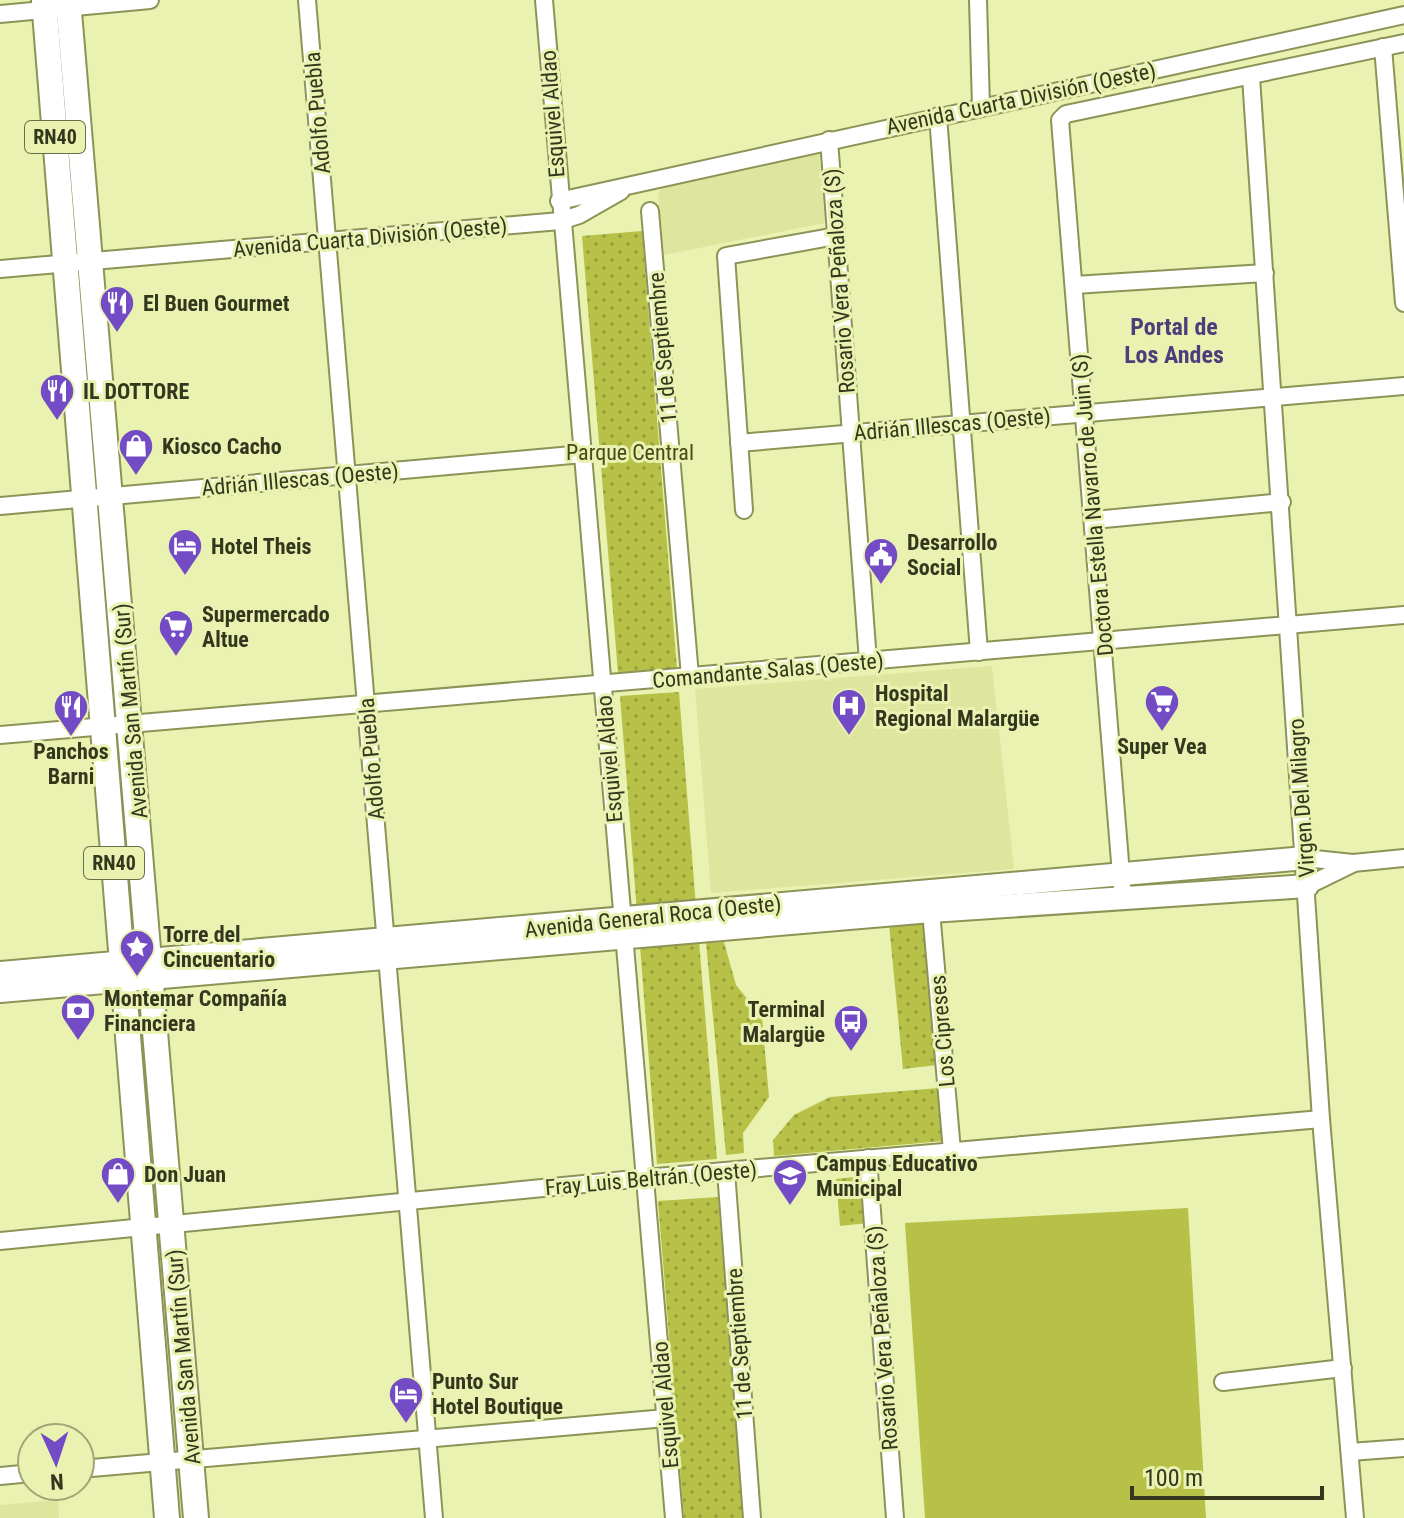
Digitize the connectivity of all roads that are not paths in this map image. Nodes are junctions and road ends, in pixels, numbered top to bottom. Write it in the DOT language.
graph roads {
  1 [pos="150,0"];
  2 [pos="307,0"];
  3 [pos="544,0"];
  4 [pos="978,0"];
  5 [pos="45,5"];
  6 [pos="0,14"];
  7 [pos="1404,14"];
  8 [pos="1404,43"];
  9 [pos="1383,47"];
  10 [pos="1251,77"];
  11 [pos="981,107"];
  12 [pos="938,116"];
  13 [pos="829,140"];
  14 [pos="638,182"];
  15 [pos="559,201"];
  16 [pos="650,211"];
  17 [pos="560,221"];
  18 [pos="836,236"];
  19 [pos="328,241"];
  20 [pos="93,261"];
  21 [pos="65,263"];
  22 [pos="0,269"];
  23 [pos="1265,273"];
  24 [pos="1074,285"];
  25 [pos="1404,303"];
  26 [pos="1404,386"];
  27 [pos="1274,398"];
  28 [pos="1085,413"];
  29 [pos="961,423"];
  30 [pos="851,433"];
  31 [pos="739,443"];
  32 [pos="583,454"];
  33 [pos="347,475"];
  34 [pos="113,496"];
  35 [pos="84,499"];
  36 [pos="1282,502"];
  37 [pos="0,506"];
  38 [pos="744,510"];
  39 [pos="1094,520"];
  40 [pos="1404,615"];
  41 [pos="1289,624"];
  42 [pos="1103,641"];
  43 [pos="979,652"];
  44 [pos="868,661"];
  45 [pos="690,676"];
  46 [pos="603,684"];
  47 [pos="366,704"];
  48 [pos="131,724"];
  49 [pos="103,726"];
  50 [pos="0,735"];
  51 [pos="1305,858"];
  52 [pos="1404,858"];
  53 [pos="1353,863"];
  54 [pos="1120,872"];
  55 [pos="1307,886"];
  56 [pos="1123,899"];
  57 [pos="931,911"];
  58 [pos="623,928"];
  59 [pos="386,949"];
  60 [pos="151,969"];
  61 [pos="122,971"];
  62 [pos="0,973"];
  63 [pos="0,991"];
  64 [pos="1321,1119"];
  65 [pos="952,1151"];
  66 [pos="868,1158"];
  67 [pos="726,1171"];
  68 [pos="645,1178"];
  69 [pos="408,1202"];
  70 [pos="172,1227"];
  71 [pos="144,1229"];
  72 [pos="0,1241"];
  73 [pos="1343,1368"];
  74 [pos="1223,1382"];
  75 [pos="666,1418"];
  76 [pos="428,1439"];
  77 [pos="1404,1448"];
  78 [pos="1350,1452"];
  79 [pos="192,1459"];
  80 [pos="163,1462"];
  81 [pos="96,1468"];
  82 [pos="167,1518"];
  83 [pos="196,1518"];
  84 [pos="434,1518"];
  85 [pos="674,1518"];
  86 [pos="752,1518"];
  87 [pos="895,1518"];
  88 [pos="1355,1518"];
  1 -- 5 [label="street"];
  2 -- 19 [label="street, Adolfo Puebla"];
  3 -- 15 [label="street, Esquivel Aldao"];
  4 -- 11 [label="street"];
  5 -- 6 [label="street"];
  5 -- 20 [label="highway, Avenida San Martín (Sur) / RN40"];
  5 -- 21 [label="highway, Avenida San Martín (Sur) / RN40"];
  7 -- 11 [label="street, Avenida Cuarta División (Oeste)"];
  8 -- 9 [label="street"];
  9 -- 10 [label="street"];
  9 -- 25 [label="street"];
  10 -- 23 [label="street, Virgen Del Milagro"];
  10 -- 24 [label="street, Doctora Estella Navarro de Juin (S)"];
  11 -- 12 [label="street, Avenida Cuarta División (Oeste)"];
  12 -- 13 [label="street, Avenida Cuarta División (Oeste)"];
  12 -- 29 [label="street"];
  13 -- 14 [label="street, Avenida Cuarta División (Oeste)"];
  13 -- 18 [label="street, Rosario Vera Peñaloza (S)"];
  14 -- 15 [label="street, Avenida Cuarta División (Oeste)"];
  14 -- 17 [label="street, Avenida Cuarta División (Oeste)"];
  15 -- 17 [label="street, Esquivel Aldao"];
  16 -- 45 [label="street, 11 de Septiembre"];
  17 -- 19 [label="street, Avenida Cuarta División (Oeste)"];
  17 -- 32 [label="street, Esquivel Aldao"];
  18 -- 30 [label="street, Rosario Vera Peñaloza (S)"];
  18 -- 31 [label="street"];
  19 -- 20 [label="street, Avenida Cuarta División (Oeste)"];
  19 -- 33 [label="street, Adolfo Puebla"];
  20 -- 21 [label="street, Avenida Cuarta División (Oeste)"];
  20 -- 34 [label="highway, Avenida San Martín (Sur) / RN40"];
  21 -- 22 [label="street, Avenida Cuarta División (Oeste)"];
  21 -- 35 [label="highway, Avenida San Martín (Sur) / RN40"];
  23 -- 24 [label="street"];
  23 -- 27 [label="street, Virgen Del Milagro"];
  24 -- 28 [label="street, Doctora Estella Navarro de Juin (S)"];
  26 -- 27 [label="street, Adrián Illescas (Oeste)"];
  27 -- 28 [label="street, Adrián Illescas (Oeste)"];
  27 -- 36 [label="street, Virgen Del Milagro"];
  28 -- 29 [label="street, Adrián Illescas (Oeste)"];
  28 -- 39 [label="street, Doctora Estella Navarro de Juin (S)"];
  29 -- 30 [label="street, Adrián Illescas (Oeste)"];
  29 -- 43 [label="street"];
  30 -- 31 [label="street, Adrián Illescas (Oeste)"];
  30 -- 44 [label="street, Rosario Vera Peñaloza (S)"];
  31 -- 38 [label="street"];
  32 -- 33 [label="street, Adrián Illescas (Oeste)"];
  32 -- 46 [label="street, Esquivel Aldao"];
  33 -- 34 [label="street, Adrián Illescas (Oeste)"];
  33 -- 47 [label="street, Adolfo Puebla"];
  34 -- 35 [label="street, Adrián Illescas (Oeste)"];
  34 -- 48 [label="highway, Avenida San Martín (Sur) / RN40"];
  35 -- 37 [label="street, Adrián Illescas (Oeste)"];
  35 -- 49 [label="highway, Avenida San Martín (Sur) / RN40"];
  36 -- 39 [label="street"];
  36 -- 41 [label="street, Virgen Del Milagro"];
  39 -- 42 [label="street, Doctora Estella Navarro de Juin (S)"];
  40 -- 41 [label="street, Comandante Salas (Oeste)"];
  41 -- 42 [label="street, Comandante Salas (Oeste)"];
  41 -- 51 [label="street, Virgen Del Milagro"];
  42 -- 43 [label="street, Comandante Salas (Oeste)"];
  42 -- 54 [label="street, Doctora Estella Navarro de Juin (S)"];
  43 -- 44 [label="street, Comandante Salas (Oeste)"];
  44 -- 45 [label="street, Comandante Salas (Oeste)"];
  45 -- 46 [label="street, Comandante Salas (Oeste)"];
  46 -- 47 [label="street, Comandante Salas (Oeste)"];
  46 -- 58 [label="street, Esquivel Aldao"];
  47 -- 48 [label="street, Comandante Salas (Oeste)"];
  47 -- 59 [label="street, Adolfo Puebla"];
  48 -- 49 [label="street, Comandante Salas (Oeste)"];
  48 -- 60 [label="highway, Avenida San Martín (Sur) / RN40"];
  49 -- 50 [label="street, Comandante Salas (Oeste)"];
  49 -- 61 [label="highway, Avenida San Martín (Sur) / RN40"];
  51 -- 53 [label="street"];
  51 -- 54 [label="main road, Avenida General Roca (Oeste)"];
  51 -- 55 [label="street, Virgen Del Milagro"];
  52 -- 53 [label="street"];
  53 -- 55 [label="street"];
  54 -- 56 [label="street, Doctora Estella Navarro de Juin (S)"];
  54 -- 58 [label="main road, Avenida General Roca (Oeste)"];
  55 -- 56 [label="main road, Avenida General Roca (Oeste)"];
  55 -- 64 [label="street, Virgen Del Milagro"];
  56 -- 57 [label="main road, Avenida General Roca (Oeste)"];
  57 -- 58 [label="main road, Avenida General Roca (Oeste)"];
  57 -- 65 [label="street, Los Cipreses"];
  58 -- 59 [label="main road, Avenida General Roca (Oeste)"];
  58 -- 68 [label="street, Esquivel Aldao"];
  59 -- 60 [label="main road, Avenida General Roca (Oeste)"];
  59 -- 69 [label="street, Adolfo Puebla"];
  60 -- 61 [label="main road, Avenida General Roca (Oeste)"];
  60 -- 70 [label="highway, Avenida San Martín (Sur) / RN40"];
  61 -- 62 [label="main road, Avenida General Roca (Oeste)"];
  61 -- 63 [label="main road"];
  61 -- 71 [label="highway, Avenida San Martín (Sur) / RN40"];
  64 -- 65 [label="street, Fray Luis Beltrán (Oeste)"];
  64 -- 73 [label="street, Virgen Del Milagro"];
  65 -- 66 [label="street, Fray Luis Beltrán (Oeste)"];
  66 -- 67 [label="street, Fray Luis Beltrán (Oeste)"];
  66 -- 87 [label="street, Rosario Vera Peñaloza (S)"];
  67 -- 68 [label="street, Fray Luis Beltrán (Oeste)"];
  67 -- 86 [label="street, 11 de Septiembre"];
  68 -- 69 [label="street, Fray Luis Beltrán (Oeste)"];
  68 -- 75 [label="street, Esquivel Aldao"];
  69 -- 70 [label="street, Fray Luis Beltrán (Oeste)"];
  69 -- 76 [label="street, Adolfo Puebla"];
  70 -- 71 [label="street, Fray Luis Beltrán (Oeste)"];
  70 -- 79 [label="highway, Avenida San Martín (Sur) / RN40"];
  71 -- 72 [label="street, Fray Luis Beltrán (Oeste)"];
  71 -- 80 [label="highway, Avenida San Martín (Sur) / RN40"];
  73 -- 74 [label="street"];
  73 -- 78 [label="street, Virgen Del Milagro"];
  75 -- 76 [label="street"];
  75 -- 85 [label="street, Esquivel Aldao"];
  76 -- 79 [label="street"];
  76 -- 84 [label="street, Adolfo Puebla"];
  77 -- 78 [label="street"];
  78 -- 88 [label="street, Virgen Del Milagro"];
  79 -- 80 [label="street"];
  79 -- 83 [label="highway, Avenida San Martín (Sur) / RN40"];
  80 -- 81 [label="street"];
  80 -- 82 [label="highway, Avenida San Martín (Sur) / RN40"];
}
